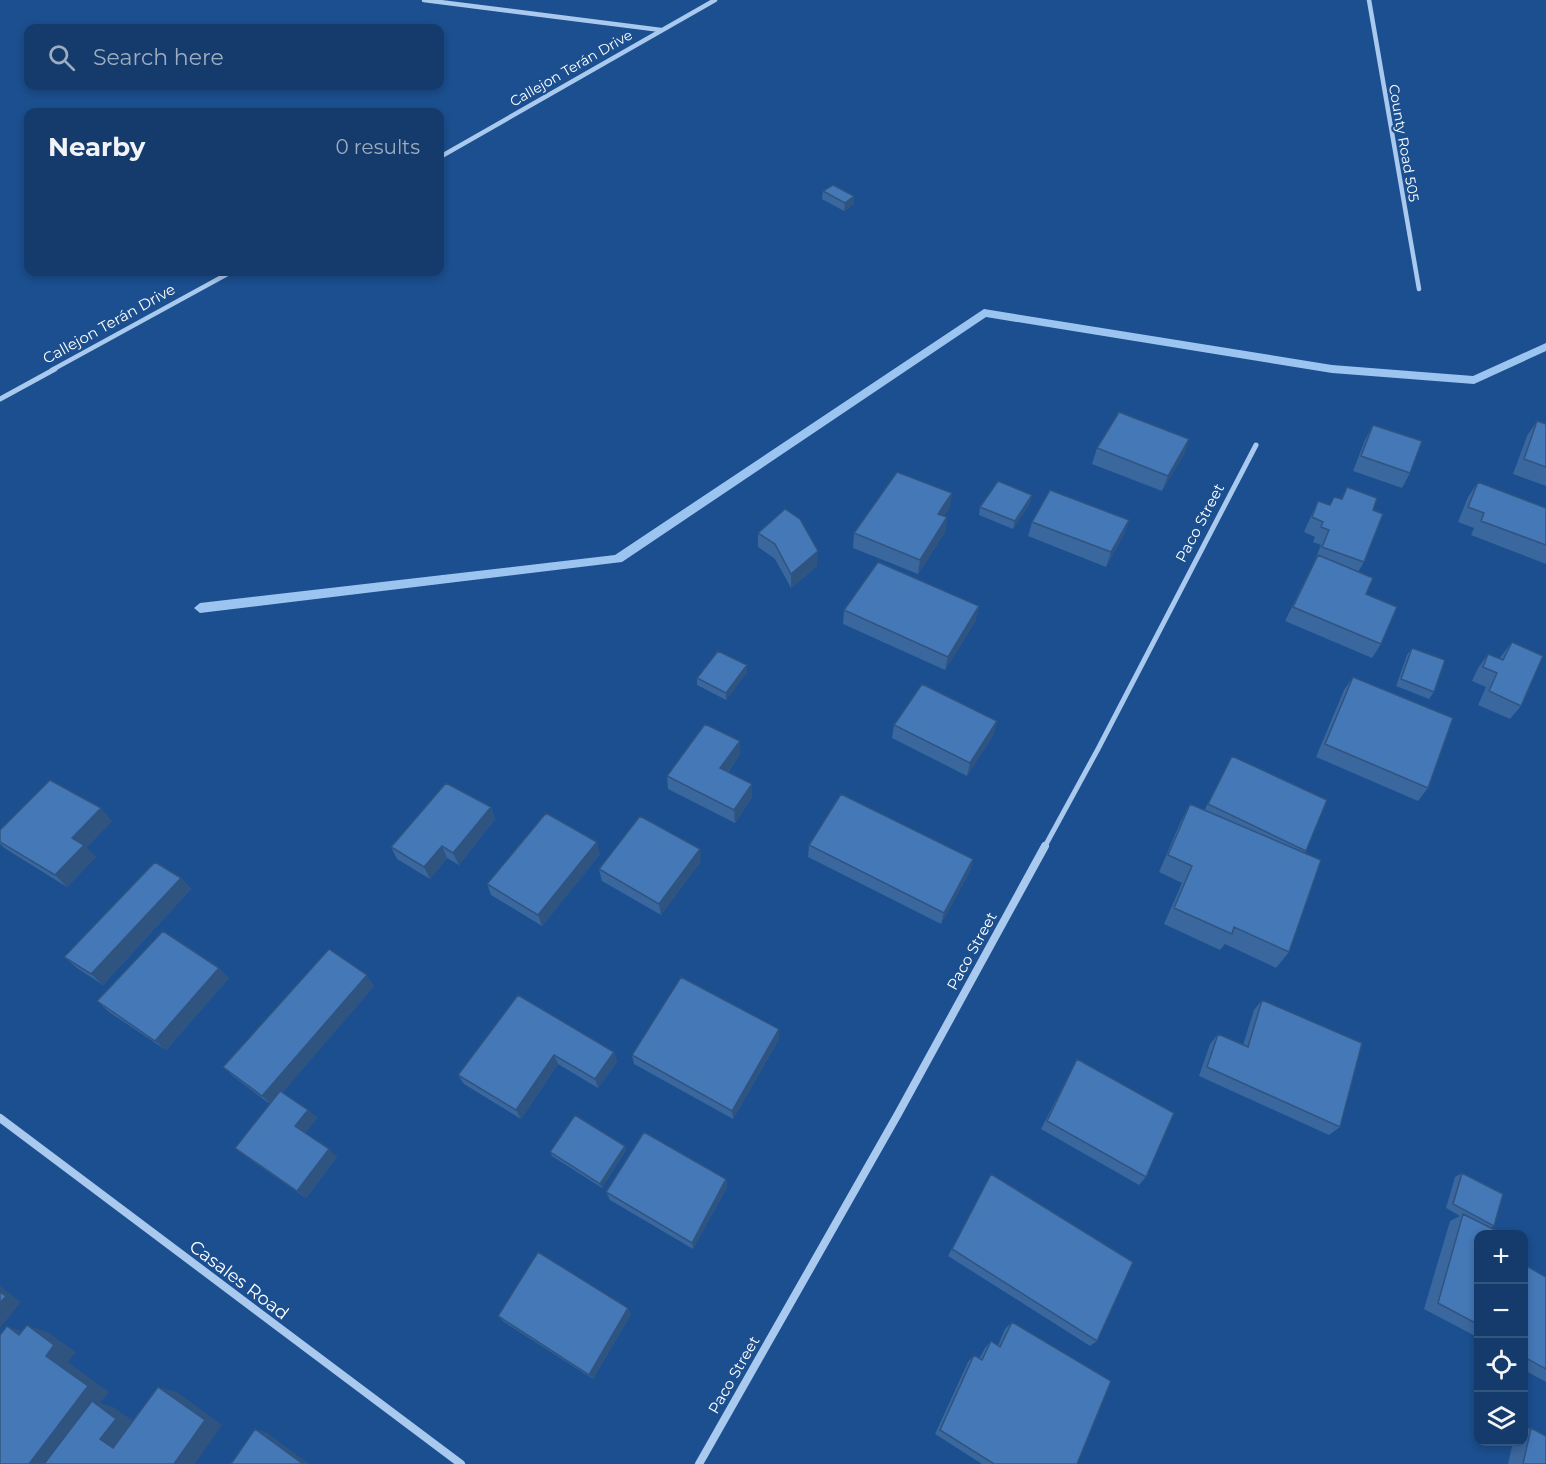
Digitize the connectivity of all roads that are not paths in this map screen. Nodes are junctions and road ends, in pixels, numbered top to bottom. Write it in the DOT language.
graph roads {
  1 [pos="424,0"];
  2 [pos="715,0"];
  3 [pos="1369,0"];
  4 [pos="661,30"];
  5 [pos="444,155"];
  6 [pos="224,276"];
  7 [pos="1419,289"];
  8 [pos="0,399"];
  9 [pos="1256,445"];
  10 [pos="0,1118"];
  11 [pos="461,1464"];
  12 [pos="699,1464"];
  1 -- 4 [label="street"];
  2 -- 4 [label="street, Callejon Terán Drive"];
  3 -- 7 [label="street, County Road 505"];
  4 -- 5 [label="street, Callejon Terán Drive"];
  6 -- 8 [label="street, Callejon Terán Drive"];
  9 -- 12 [label="street, Paco Street"];
  10 -- 11 [label="street, Casales Road"];
}
